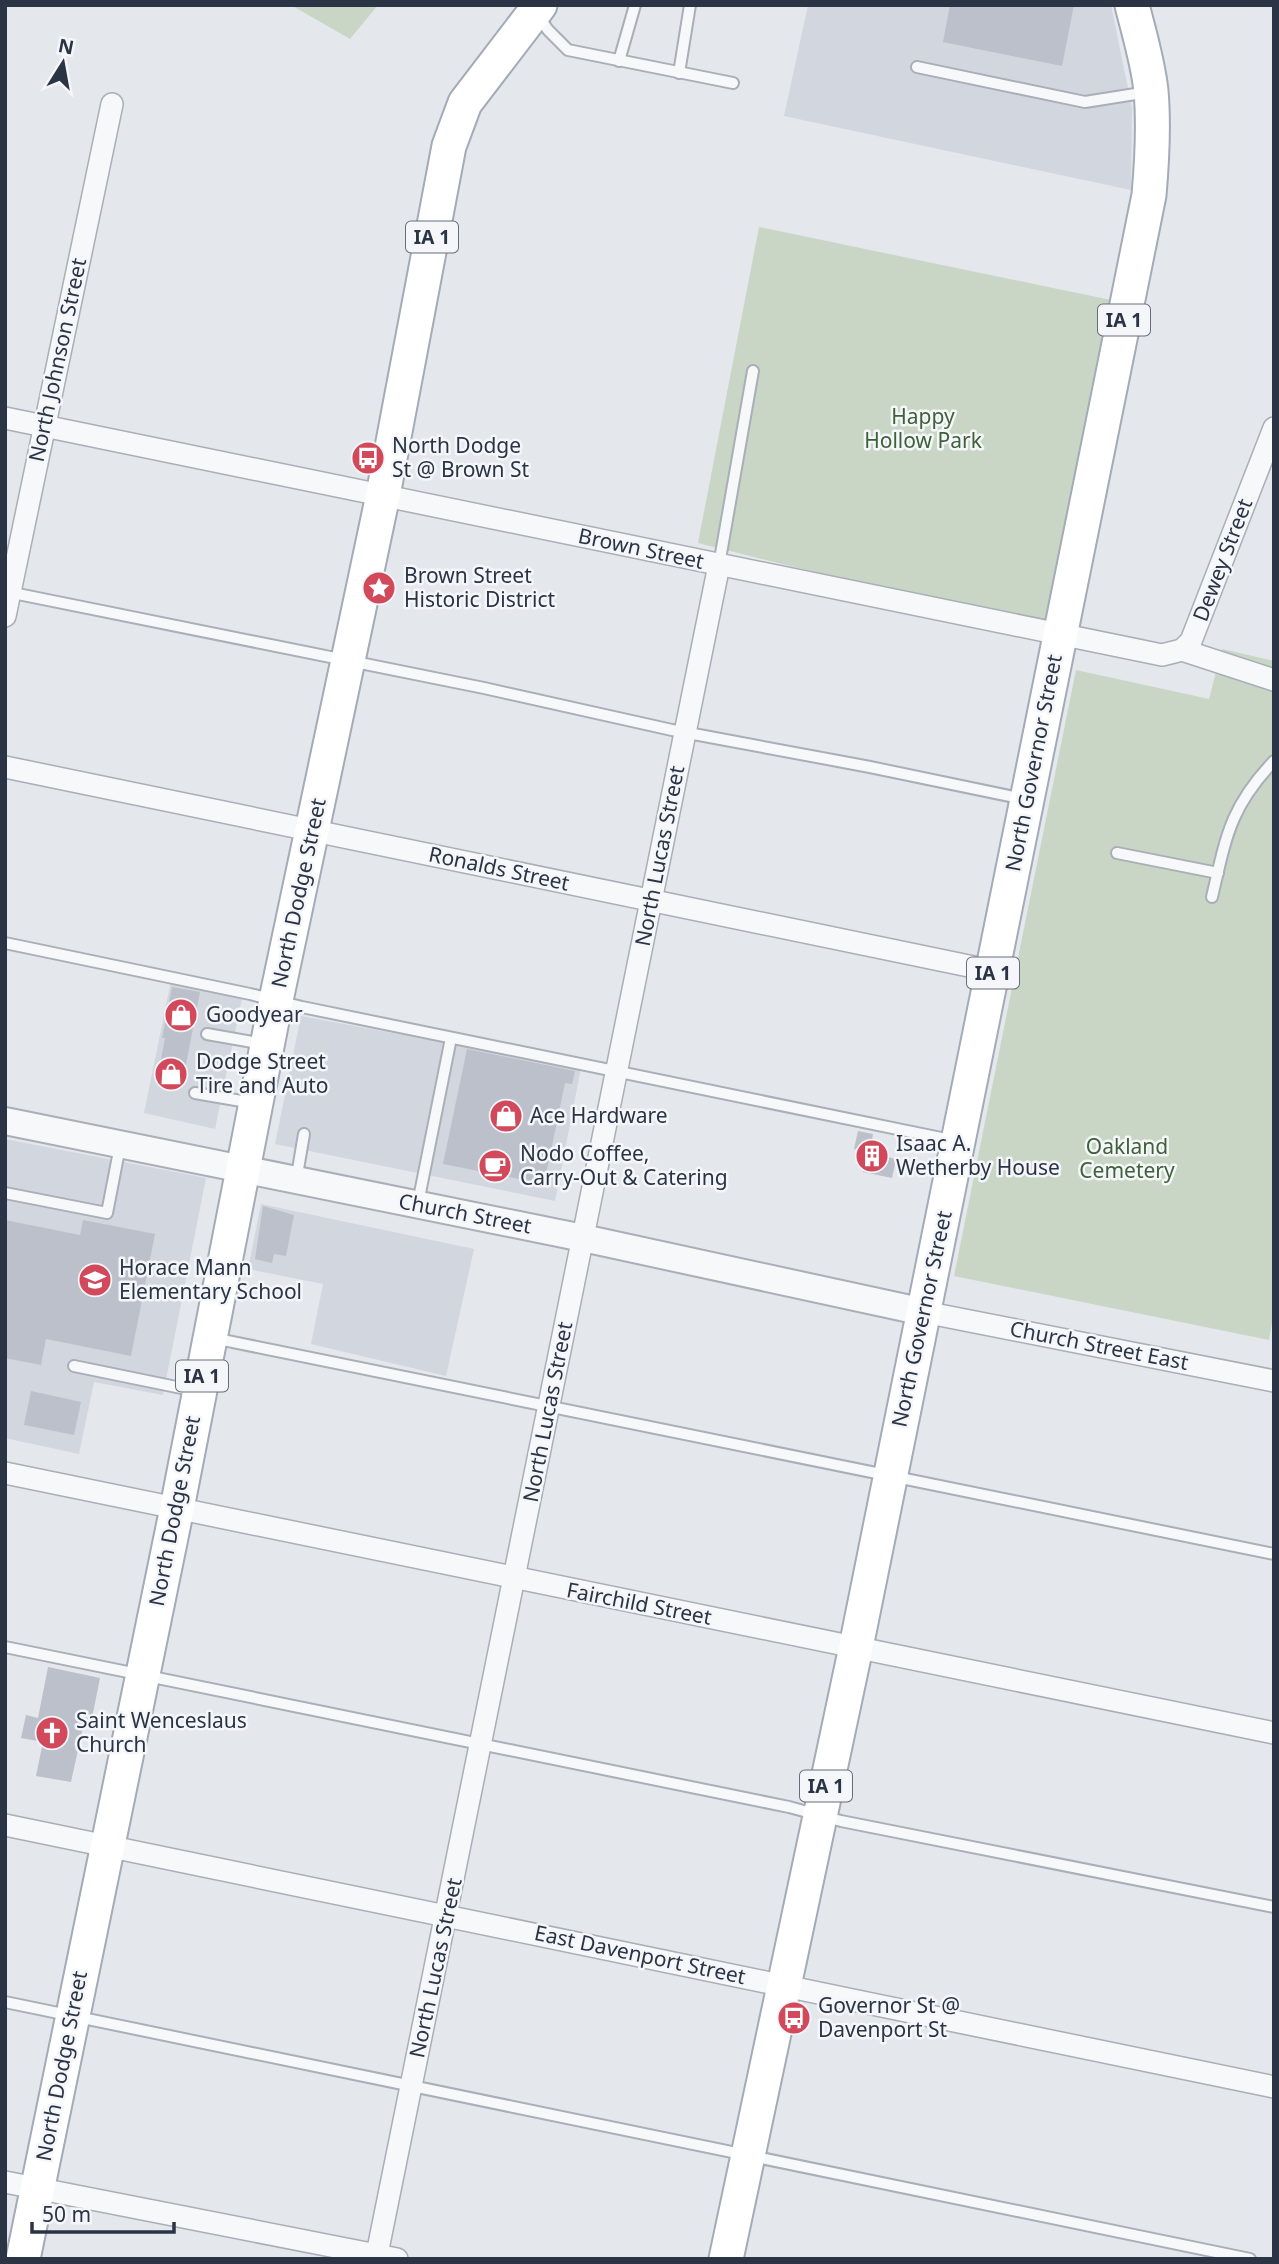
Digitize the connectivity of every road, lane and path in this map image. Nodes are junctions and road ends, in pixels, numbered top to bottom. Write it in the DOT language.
graph roads {
  1 [pos="635,5"];
  2 [pos="690,5"];
  3 [pos="1132,5"];
  4 [pos="538,8"];
  5 [pos="619,61"];
  6 [pos="917,67"];
  7 [pos="679,73"];
  8 [pos="733,83"];
  9 [pos="1150,91"];
  10 [pos="112,104"];
  11 [pos="752,370"];
  12 [pos="5,418"];
  13 [pos="43,426"];
  14 [pos="1274,428"];
  15 [pos="383,495"];
  16 [pos="719,565"];
  17 [pos="8,592"];
  18 [pos="5,616"];
  19 [pos="1060,633"];
  20 [pos="1182,650"];
  21 [pos="348,661"];
  22 [pos="1274,680"];
  23 [pos="685,733"];
  24 [pos="1274,761"];
  25 [pos="5,767"];
  26 [pos="1027,800"];
  27 [pos="312,830"];
  28 [pos="1117,853"];
  29 [pos="1217,873"];
  30 [pos="1212,897"];
  31 [pos="652,900"];
  32 [pos="5,943"];
  33 [pos="993,971"];
  34 [pos="276,1000"];
  35 [pos="207,1034"];
  36 [pos="451,1038"];
  37 [pos="267,1045"];
  38 [pos="617,1070"];
  39 [pos="195,1093"];
  40 [pos="256,1104"];
  41 [pos="5,1121"];
  42 [pos="304,1134"];
  43 [pos="958,1142"];
  44 [pos="120,1144"];
  45 [pos="243,1170"];
  46 [pos="296,1181"];
  47 [pos="5,1194"];
  48 [pos="418,1205"];
  49 [pos="583,1238"];
  50 [pos="924,1312"];
  51 [pos="210,1337"];
  52 [pos="74,1366"];
  53 [pos="1274,1381"];
  54 [pos="199,1392"];
  55 [pos="550,1406"];
  56 [pos="5,1473"];
  57 [pos="891,1476"];
  58 [pos="177,1508"];
  59 [pos="1274,1554"];
  60 [pos="515,1579"];
  61 [pos="5,1647"];
  62 [pos="856,1647"];
  63 [pos="142,1675"];
  64 [pos="1274,1733"];
  65 [pos="481,1744"];
  66 [pos="820,1815"];
  67 [pos="5,1825"];
  68 [pos="106,1844"];
  69 [pos="1274,1907"];
  70 [pos="447,1915"];
  71 [pos="783,1985"];
  72 [pos="5,2002"];
  73 [pos="72,2016"];
  74 [pos="411,2086"];
  75 [pos="1274,2087"];
  76 [pos="747,2156"];
  77 [pos="5,2182"];
  78 [pos="37,2189"];
  79 [pos="383,2257"];
  80 [pos="23,2259"];
  81 [pos="726,2259"];
  82 [pos="1250,2259"];
  1 -- 5 [label="lane"];
  2 -- 7 [label="lane"];
  3 -- 9 [label="main road, North Governor Street / IA 1"];
  4 -- 5 [label="lane"];
  4 -- 15 [label="main road, North Dodge Street / IA 1"];
  5 -- 7 [label="lane"];
  6 -- 9 [label="lane"];
  7 -- 8 [label="lane"];
  9 -- 19 [label="main road, North Governor Street / IA 1"];
  10 -- 13 [label="street, North Johnson Street"];
  11 -- 16 [label="lane"];
  12 -- 13 [label="street, Brown Street"];
  13 -- 15 [label="street, Brown Street"];
  13 -- 17 [label="street, North Johnson Street"];
  14 -- 20 [label="street, Dewey Street"];
  15 -- 16 [label="street, Brown Street"];
  15 -- 21 [label="main road, North Dodge Street / IA 1"];
  16 -- 19 [label="street, Brown Street"];
  16 -- 23 [label="street, North Lucas Street"];
  17 -- 18 [label="street, North Johnson Street"];
  17 -- 21 [label="lane"];
  19 -- 20 [label="street, Brown Street"];
  19 -- 26 [label="main road, North Governor Street / IA 1"];
  20 -- 22 [label="street, Brown Street"];
  21 -- 23 [label="lane"];
  21 -- 27 [label="main road, North Dodge Street / IA 1"];
  23 -- 26 [label="lane"];
  23 -- 31 [label="street, North Lucas Street"];
  24 -- 29 [label="lane"];
  25 -- 27 [label="street, Ronalds Street"];
  26 -- 33 [label="main road, North Governor Street / IA 1"];
  27 -- 31 [label="street, Ronalds Street"];
  27 -- 34 [label="main road, North Dodge Street / IA 1"];
  28 -- 29 [label="lane"];
  29 -- 30 [label="lane"];
  31 -- 33 [label="street, Ronalds Street"];
  31 -- 38 [label="street, North Lucas Street"];
  32 -- 34 [label="lane"];
  33 -- 43 [label="main road, North Governor Street / IA 1"];
  34 -- 36 [label="lane"];
  34 -- 37 [label="main road, North Dodge Street / IA 1"];
  35 -- 37 [label="lane"];
  36 -- 38 [label="lane"];
  36 -- 48 [label="lane"];
  37 -- 40 [label="main road, North Dodge Street / IA 1"];
  38 -- 43 [label="lane"];
  38 -- 49 [label="street, North Lucas Street"];
  39 -- 40 [label="lane"];
  40 -- 45 [label="main road, North Dodge Street / IA 1"];
  41 -- 44 [label="street, Church Street"];
  42 -- 46 [label="lane"];
  43 -- 50 [label="main road, North Governor Street / IA 1"];
  44 -- 45 [label="street, Church Street"];
  44 -- 47 [label="lane"];
  45 -- 46 [label="street, Church Street"];
  45 -- 51 [label="main road, North Dodge Street / IA 1"];
  46 -- 48 [label="street, Church Street"];
  48 -- 49 [label="street, Church Street"];
  49 -- 50 [label="street, Church Street"];
  49 -- 55 [label="street, North Lucas Street"];
  50 -- 53 [label="street, Church Street East"];
  50 -- 57 [label="main road, North Governor Street / IA 1"];
  51 -- 54 [label="main road, North Dodge Street / IA 1"];
  51 -- 55 [label="lane"];
  52 -- 54 [label="lane"];
  54 -- 58 [label="main road, North Dodge Street / IA 1"];
  55 -- 57 [label="lane"];
  55 -- 60 [label="street, North Lucas Street"];
  56 -- 58 [label="street, Fairchild Street"];
  57 -- 59 [label="lane"];
  57 -- 62 [label="main road, North Governor Street / IA 1"];
  58 -- 60 [label="street, Fairchild Street"];
  58 -- 63 [label="main road, North Dodge Street / IA 1"];
  60 -- 62 [label="street, Fairchild Street"];
  60 -- 65 [label="street, North Lucas Street"];
  61 -- 63 [label="lane"];
  62 -- 64 [label="street, Fairchild Street"];
  62 -- 66 [label="main road, North Governor Street / IA 1"];
  63 -- 65 [label="lane"];
  63 -- 68 [label="main road, North Dodge Street / IA 1"];
  65 -- 66 [label="lane"];
  65 -- 70 [label="street, North Lucas Street"];
  66 -- 69 [label="lane"];
  66 -- 71 [label="main road, North Governor Street / IA 1"];
  67 -- 68 [label="street, East Davenport Street"];
  68 -- 70 [label="street, East Davenport Street"];
  68 -- 73 [label="main road, North Dodge Street / IA 1"];
  70 -- 71 [label="street, East Davenport Street"];
  70 -- 74 [label="street, North Lucas Street"];
  71 -- 75 [label="street, East Davenport Street"];
  71 -- 76 [label="main road, North Governor Street / IA 1"];
  72 -- 73 [label="lane"];
  73 -- 74 [label="lane"];
  73 -- 78 [label="main road, North Dodge Street / IA 1"];
  74 -- 76 [label="lane"];
  74 -- 79 [label="street, North Lucas Street"];
  76 -- 81 [label="main road, North Governor Street / IA 1"];
  76 -- 82 [label="lane"];
  77 -- 78 [label="street"];
  78 -- 79 [label="street"];
  78 -- 80 [label="main road, North Dodge Street / IA 1"];
}
